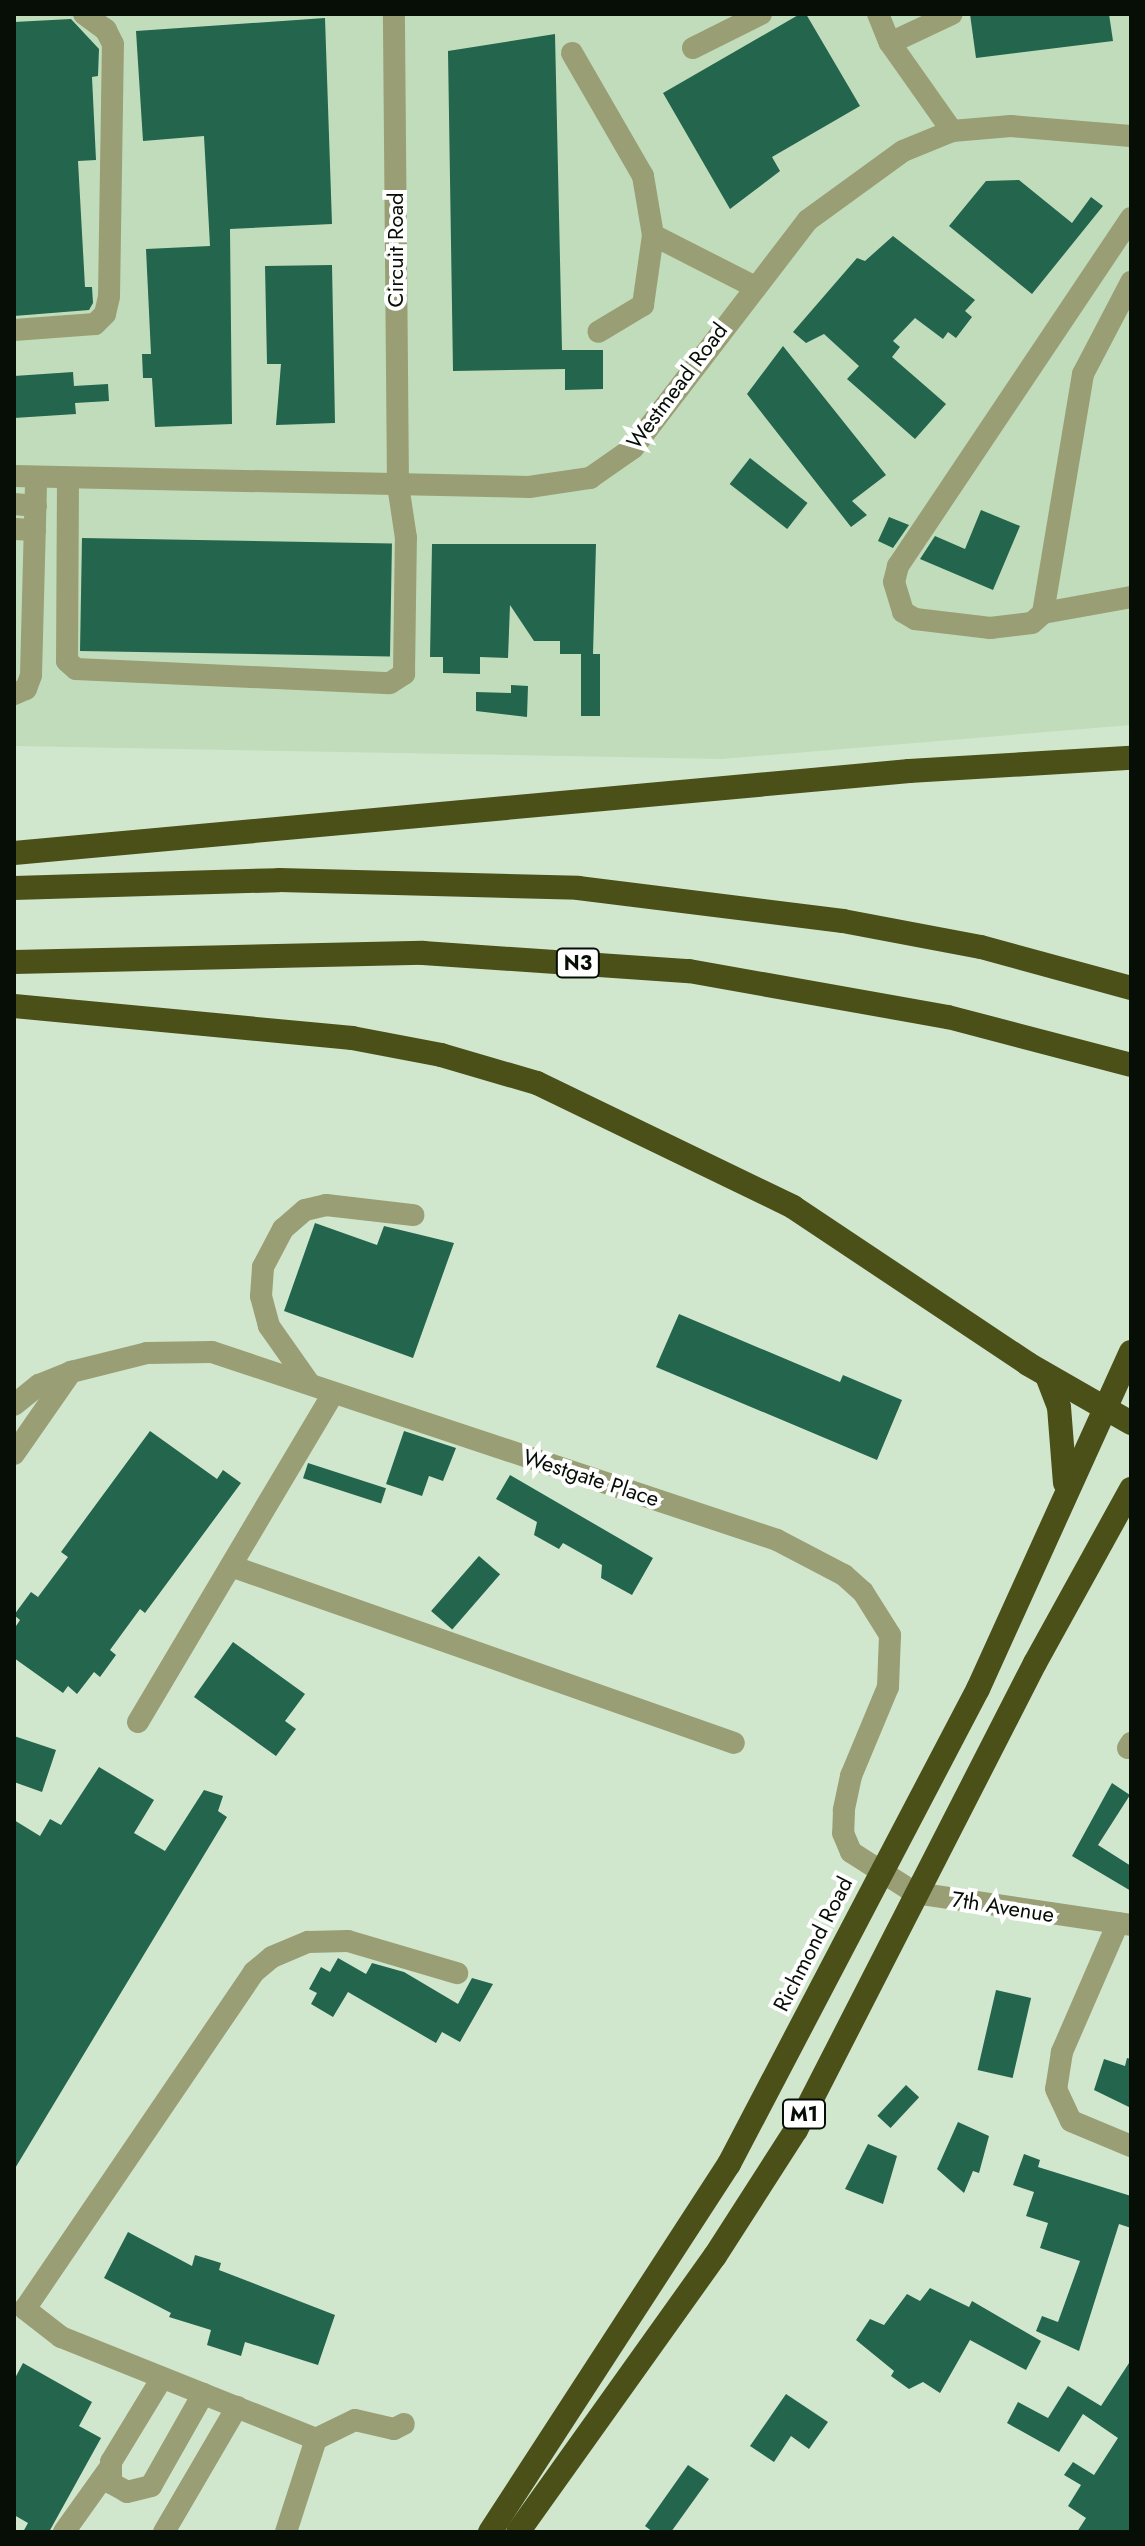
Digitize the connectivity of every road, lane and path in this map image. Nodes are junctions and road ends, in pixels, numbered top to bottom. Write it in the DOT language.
graph roads {
  1 [pos="84,14"];
  2 [pos="394,14"];
  3 [pos="761,14"];
  4 [pos="878,14"];
  5 [pos="938,17"];
  6 [pos="890,43"];
  7 [pos="693,48"];
  8 [pos="572,53"];
  9 [pos="952,131"];
  10 [pos="1131,136"];
  11 [pos="1131,218"];
  12 [pos="653,235"];
  13 [pos="1131,282"];
  14 [pos="753,286"];
  15 [pos="14,330"];
  16 [pos="598,332"];
  17 [pos="25,477"];
  18 [pos="68,478"];
  19 [pos="398,485"];
  20 [pos="25,505"];
  21 [pos="25,530"];
  22 [pos="1131,597"];
  23 [pos="1043,613"];
  24 [pos="14,694"];
  25 [pos="1131,758"];
  26 [pos="14,853"];
  27 [pos="14,888"];
  28 [pos="14,962"];
  29 [pos="1131,988"];
  30 [pos="14,1006"];
  31 [pos="1131,1065"];
  32 [pos="413,1215"];
  33 [pos="1131,1352"];
  34 [pos="71,1372"];
  35 [pos="1047,1376"];
  36 [pos="309,1383"];
  37 [pos="333,1393"];
  38 [pos="1105,1404"];
  39 [pos="14,1405"];
  40 [pos="1131,1423"];
  41 [pos="14,1454"];
  42 [pos="1066,1489"];
  43 [pos="1131,1489"];
  44 [pos="231,1566"];
  45 [pos="138,1722"];
  46 [pos="734,1743"];
  47 [pos="879,1873"];
  48 [pos="915,1893"];
  49 [pos="1124,1924"];
  50 [pos="457,1973"];
  51 [pos="1131,2146"];
  52 [pos="20,2318"];
  53 [pos="162,2378"];
  54 [pos="203,2394"];
  55 [pos="237,2407"];
  56 [pos="404,2424"];
  57 [pos="316,2439"];
  58 [pos="109,2469"];
  59 [pos="64,2532"];
  60 [pos="164,2532"];
  61 [pos="286,2532"];
  62 [pos="490,2532"];
  63 [pos="518,2532"];
  1 -- 15 [label="street"];
  2 -- 19 [label="street, Circuit Road"];
  3 -- 7 [label="street"];
  4 -- 6 [label="street"];
  5 -- 6 [label="street"];
  6 -- 9 [label="street"];
  8 -- 12 [label="street"];
  9 -- 10 [label="street, Westmead Road"];
  9 -- 14 [label="street, Westmead Road"];
  11 -- 23 [label="street"];
  12 -- 14 [label="street"];
  12 -- 16 [label="street"];
  13 -- 23 [label="street"];
  14 -- 19 [label="street, Westmead Road"];
  17 -- 18 [label="street, Westmead Road"];
  17 -- 20 [label="street"];
  18 -- 19 [label="street, Westmead Road"];
  18 -- 19 [label="street, Circuit Road"];
  20 -- 21 [label="street"];
  21 -- 24 [label="street"];
  22 -- 23 [label="street"];
  25 -- 26 [label="highway"];
  27 -- 29 [label="highway"];
  28 -- 31 [label="highway, N3"];
  30 -- 35 [label="highway"];
  32 -- 36 [label="street"];
  33 -- 38 [label="highway, Richmond Road / M1"];
  34 -- 36 [label="street, Westgate Place"];
  34 -- 39 [label="street, Westgate Place"];
  34 -- 41 [label="street"];
  35 -- 38 [label="highway"];
  35 -- 42 [label="highway"];
  36 -- 37 [label="street, Westgate Place"];
  37 -- 44 [label="street"];
  37 -- 47 [label="street, Westgate Place"];
  38 -- 40 [label="highway"];
  38 -- 42 [label="highway, Richmond Road / M1"];
  42 -- 47 [label="highway, Richmond Road / M1"];
  43 -- 48 [label="highway, M1"];
  44 -- 45 [label="street"];
  44 -- 46 [label="street"];
  47 -- 48 [label="street, 7th Avenue"];
  47 -- 62 [label="highway, Richmond Road / M1"];
  48 -- 49 [label="street, 7th Avenue"];
  48 -- 63 [label="highway, M1"];
  49 -- 51 [label="street"];
  50 -- 52 [label="street"];
  52 -- 53 [label="street"];
  53 -- 54 [label="street"];
  53 -- 58 [label="street"];
  54 -- 55 [label="street"];
  54 -- 58 [label="street"];
  55 -- 57 [label="street"];
  55 -- 60 [label="street"];
  56 -- 57 [label="street"];
  57 -- 61 [label="street"];
  58 -- 59 [label="street"];
}
